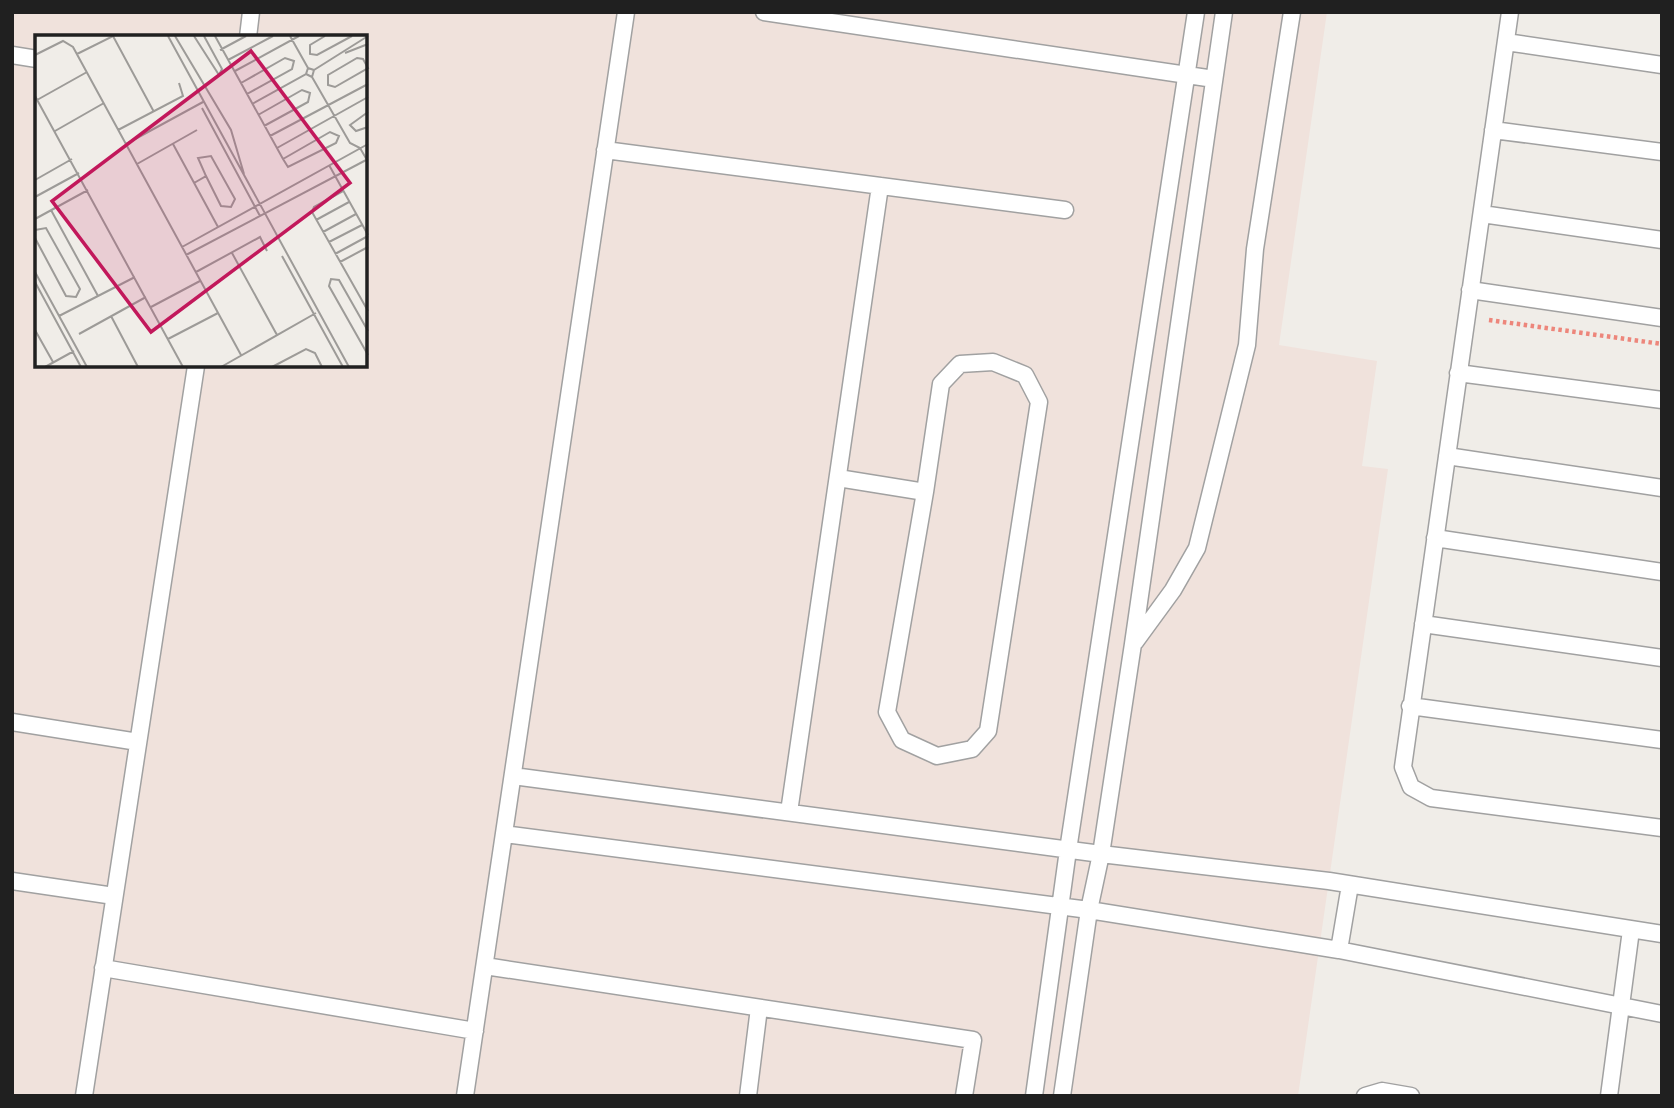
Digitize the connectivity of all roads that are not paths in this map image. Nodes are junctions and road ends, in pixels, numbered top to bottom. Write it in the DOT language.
graph roads {
  1 [pos="251,12"];
  2 [pos="626,12"];
  3 [pos="764,12"];
  4 [pos="1196,12"];
  5 [pos="1224,12"];
  6 [pos="1292,12"];
  7 [pos="1510,12"];
  8 [pos="248,35"];
  9 [pos="1506,42"];
  10 [pos="12,55"];
  11 [pos="35,59"];
  12 [pos="1662,65"];
  13 [pos="1186,75"];
  14 [pos="1214,79"];
  15 [pos="1493,131"];
  16 [pos="605,150"];
  17 [pos="1662,152"];
  18 [pos="880,186"];
  19 [pos="1065,210"];
  20 [pos="1482,214"];
  21 [pos="1662,240"];
  22 [pos="1471,290"];
  23 [pos="1662,318"];
  24 [pos="197,368"];
  25 [pos="1458,373"];
  26 [pos="1662,400"];
  27 [pos="1447,456"];
  28 [pos="838,478"];
  29 [pos="1662,488"];
  30 [pos="925,492"];
  31 [pos="1435,538"];
  32 [pos="1662,572"];
  33 [pos="1423,624"];
  34 [pos="1133,644"];
  35 [pos="1662,657"];
  36 [pos="1410,706"];
  37 [pos="12,722"];
  38 [pos="1662,740"];
  39 [pos="138,742"];
  40 [pos="513,776"];
  41 [pos="789,812"];
  42 [pos="1662,828"];
  43 [pos="504,834"];
  44 [pos="1068,849"];
  45 [pos="1101,855"];
  46 [pos="12,881"];
  47 [pos="1350,884"];
  48 [pos="114,896"];
  49 [pos="1062,907"];
  50 [pos="1089,910"];
  51 [pos="1631,929"];
  52 [pos="1662,934"];
  53 [pos="1339,950"];
  54 [pos="485,966"];
  55 [pos="103,968"];
  56 [pos="1621,1006"];
  57 [pos="758,1008"];
  58 [pos="1662,1014"];
  59 [pos="475,1031"];
  60 [pos="84,1096"];
  61 [pos="465,1096"];
  62 [pos="748,1096"];
  63 [pos="964,1096"];
  64 [pos="1034,1096"];
  65 [pos="1062,1096"];
  66 [pos="1365,1096"];
  67 [pos="1411,1096"];
  68 [pos="1609,1096"];
  1 -- 8 [label="lane"];
  2 -- 16 [label="lane"];
  3 -- 13 [label="lane"];
  4 -- 13 [label="lane"];
  5 -- 14 [label="lane"];
  6 -- 34 [label="lane"];
  7 -- 9 [label="lane"];
  9 -- 12 [label="lane"];
  9 -- 15 [label="lane"];
  10 -- 11 [label="lane"];
  13 -- 14 [label="lane"];
  13 -- 44 [label="lane"];
  14 -- 34 [label="lane"];
  15 -- 17 [label="lane"];
  15 -- 20 [label="lane"];
  16 -- 18 [label="lane"];
  16 -- 40 [label="lane"];
  18 -- 19 [label="lane"];
  18 -- 28 [label="lane"];
  20 -- 21 [label="lane"];
  20 -- 22 [label="lane"];
  22 -- 23 [label="lane"];
  22 -- 25 [label="lane"];
  24 -- 39 [label="lane"];
  25 -- 26 [label="lane"];
  25 -- 27 [label="lane"];
  27 -- 29 [label="lane"];
  27 -- 31 [label="lane"];
  28 -- 30 [label="lane"];
  28 -- 41 [label="lane"];
  30 -- 30 [label="lane"];
  31 -- 32 [label="lane"];
  31 -- 33 [label="lane"];
  33 -- 35 [label="lane"];
  33 -- 36 [label="lane"];
  34 -- 45 [label="lane"];
  36 -- 38 [label="lane"];
  36 -- 42 [label="lane"];
  37 -- 39 [label="lane"];
  39 -- 48 [label="lane"];
  40 -- 41 [label="lane"];
  40 -- 43 [label="lane"];
  41 -- 44 [label="lane"];
  43 -- 49 [label="lane"];
  43 -- 54 [label="lane"];
  44 -- 45 [label="lane"];
  44 -- 49 [label="lane"];
  45 -- 47 [label="lane"];
  45 -- 50 [label="lane"];
  46 -- 48 [label="lane"];
  47 -- 51 [label="lane"];
  47 -- 53 [label="lane"];
  48 -- 55 [label="lane"];
  49 -- 50 [label="lane"];
  49 -- 64 [label="lane"];
  50 -- 53 [label="lane"];
  50 -- 65 [label="lane"];
  51 -- 52 [label="lane"];
  51 -- 56 [label="lane"];
  53 -- 56 [label="lane"];
  54 -- 57 [label="lane"];
  54 -- 59 [label="lane"];
  55 -- 59 [label="lane"];
  55 -- 60 [label="lane"];
  56 -- 58 [label="lane"];
  56 -- 68 [label="lane"];
  57 -- 62 [label="lane"];
  57 -- 63 [label="lane"];
  59 -- 61 [label="lane"];
  66 -- 67 [label="lane"];
}
